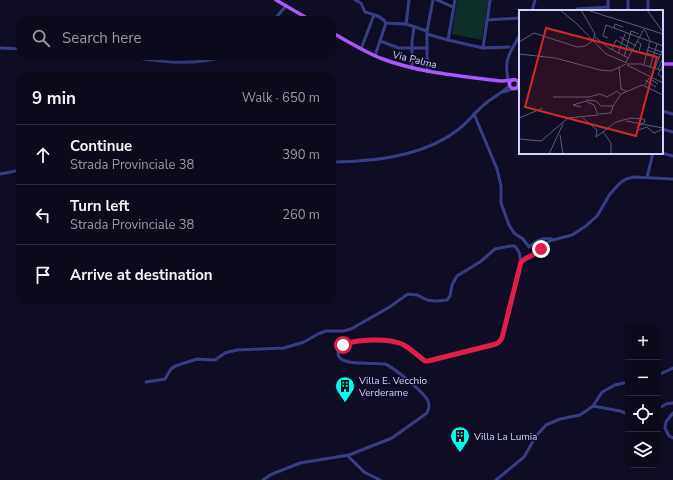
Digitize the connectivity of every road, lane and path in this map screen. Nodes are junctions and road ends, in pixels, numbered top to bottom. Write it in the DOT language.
graph roads {
  1 [pos="276,0"];
  2 [pos="285,0"];
  3 [pos="356,0"];
  4 [pos="409,0"];
  5 [pos="433,0"];
  6 [pos="437,0"];
  7 [pos="454,0"];
  8 [pos="490,0"];
  9 [pos="535,0"];
  10 [pos="608,0"];
  11 [pos="284,5"];
  12 [pos="453,7"];
  13 [pos="577,9"];
  14 [pos="608,9"];
  15 [pos="532,10"];
  16 [pos="374,15"];
  17 [pos="276,16"];
  18 [pos="303,16"];
  19 [pos="519,18"];
  20 [pos="487,20"];
  21 [pos="386,23"];
  22 [pos="406,24"];
  23 [pos="414,27"];
  24 [pos="427,33"];
  25 [pos="336,35"];
  26 [pos="519,37"];
  27 [pos="448,40"];
  28 [pos="380,41"];
  29 [pos="515,44"];
  30 [pos="519,45"];
  31 [pos="509,47"];
  32 [pos="0,48"];
  33 [pos="412,48"];
  34 [pos="427,48"];
  35 [pos="483,48"];
  36 [pos="16,49"];
  37 [pos="361,49"];
  38 [pos="375,56"];
  39 [pos="147,60"];
  40 [pos="209,60"];
  41 [pos="412,68"];
  42 [pos="427,72"];
  43 [pos="507,73"];
  44 [pos="514,80"];
  45 [pos="502,81"];
  46 [pos="519,83"];
  47 [pos="509,84"];
  48 [pos="519,85"];
  49 [pos="514,89"];
  50 [pos="499,94"];
  51 [pos="663,111"];
  52 [pos="474,114"];
  53 [pos="673,114"];
  54 [pos="663,129"];
  55 [pos="673,132"];
  56 [pos="663,153"];
  57 [pos="653,154"];
  58 [pos="673,156"];
  59 [pos="336,162"];
  60 [pos="16,171"];
  61 [pos="0,174"];
  62 [pos="648,177"];
  63 [pos="673,179"];
  64 [pos="552,239"];
  65 [pos="521,262"];
  66 [pos="673,368"];
  67 [pos="661,373"];
  68 [pos="146,382"];
  69 [pos="625,383"];
  70 [pos="673,403"];
  71 [pos="593,406"];
  72 [pos="661,407"];
  73 [pos="625,413"];
  74 [pos="673,413"];
  75 [pos="673,438"];
  76 [pos="347,455"];
  77 [pos="263,480"];
  78 [pos="380,480"];
  79 [pos="496,480"];
  1 -- 11 [label="main road"];
  2 -- 11 [label="street"];
  3 -- 16 [label="street"];
  4 -- 22 [label="street"];
  5 -- 24 [label="street"];
  6 -- 12 [label="street"];
  7 -- 12 [label="street"];
  8 -- 20 [label="street"];
  9 -- 15 [label="street"];
  10 -- 14 [label="street"];
  11 -- 17 [label="street"];
  11 -- 18 [label="main road"];
  12 -- 27 [label="street"];
  13 -- 14 [label="street"];
  16 -- 21 [label="street"];
  16 -- 37 [label="street"];
  19 -- 20 [label="street"];
  20 -- 35 [label="street"];
  21 -- 22 [label="street"];
  21 -- 28 [label="street"];
  22 -- 23 [label="street"];
  23 -- 24 [label="street"];
  23 -- 33 [label="street"];
  24 -- 27 [label="street"];
  24 -- 34 [label="street"];
  25 -- 37 [label="main road, Via Palma"];
  26 -- 29 [label="street"];
  27 -- 35 [label="street"];
  28 -- 33 [label="street"];
  28 -- 38 [label="street"];
  29 -- 30 [label="street"];
  29 -- 43 [label="street"];
  31 -- 35 [label="street"];
  32 -- 36 [label="street"];
  33 -- 34 [label="street"];
  33 -- 41 [label="street"];
  34 -- 42 [label="street"];
  37 -- 38 [label="main road, Via Palma"];
  38 -- 41 [label="main road, Via Palma"];
  39 -- 40 [label="street"];
  41 -- 42 [label="main road, Via Palma"];
  42 -- 45 [label="main road, Via Palma"];
  43 -- 44 [label="street"];
  43 -- 45 [label="street"];
  43 -- 47 [label="street"];
  44 -- 46 [label="main road"];
  44 -- 47 [label="main road"];
  45 -- 47 [label="main road"];
  47 -- 49 [label="main road"];
  47 -- 50 [label="street"];
  48 -- 49 [label="main road"];
  49 -- 50 [label="street"];
  50 -- 52 [label="street"];
  51 -- 53 [label="street"];
  52 -- 59 [label="street"];
  52 -- 64 [label="street"];
  54 -- 55 [label="street"];
  56 -- 58 [label="street"];
  57 -- 62 [label="street"];
  60 -- 61 [label="street"];
  62 -- 63 [label="street"];
  62 -- 64 [label="street"];
  64 -- 65 [label="street"];
  65 -- 68 [label="street"];
  65 -- 76 [label="street"];
  66 -- 67 [label="street"];
  69 -- 71 [label="street"];
  70 -- 72 [label="street"];
  71 -- 73 [label="street"];
  71 -- 79 [label="street"];
  74 -- 75 [label="street"];
  76 -- 77 [label="street"];
  76 -- 78 [label="street"];
}
